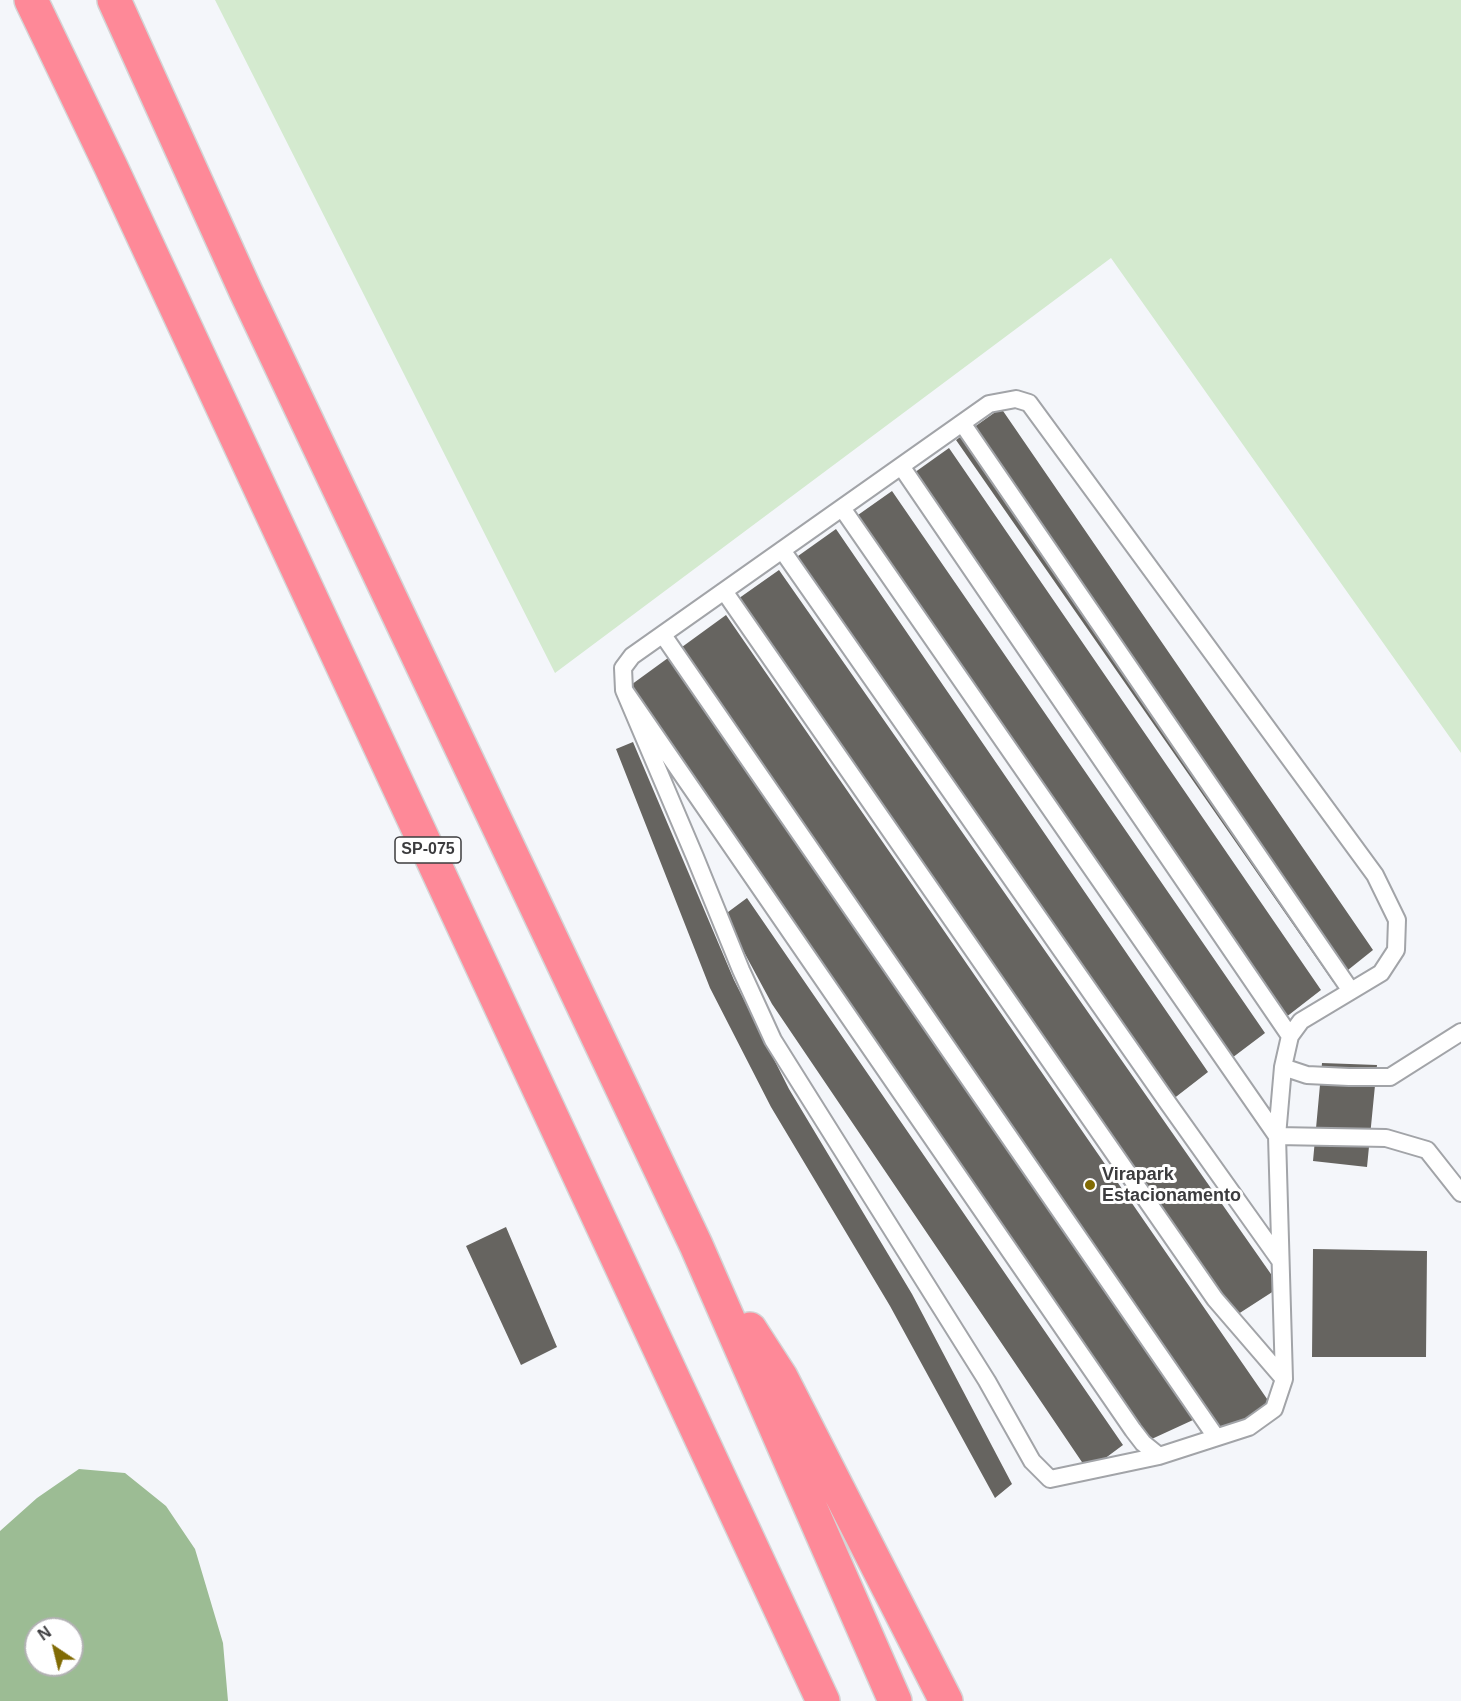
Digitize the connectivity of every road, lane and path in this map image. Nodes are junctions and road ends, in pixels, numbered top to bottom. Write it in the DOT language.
graph roads {
  1 [pos="32,0"];
  2 [pos="114,0"];
  3 [pos="962,423"];
  4 [pos="901,466"];
  5 [pos="842,508"];
  6 [pos="782,550"];
  7 [pos="724,591"];
  8 [pos="663,635"];
  9 [pos="624,690"];
  10 [pos="1351,991"];
  11 [pos="1461,1032"];
  12 [pos="1290,1036"];
  13 [pos="1283,1067"];
  14 [pos="1277,1136"];
  15 [pos="1461,1193"];
  16 [pos="696,1245"];
  17 [pos="1279,1259"];
  18 [pos="1284,1380"];
  19 [pos="1216,1437"];
  20 [pos="1159,1456"];
  21 [pos="823,1701"];
  22 [pos="895,1701"];
  23 [pos="946,1701"];
  1 -- 21 [label="highway, SP-075"];
  2 -- 16 [label="highway"];
  3 -- 4 [label="lane"];
  3 -- 10 [label="lane"];
  3 -- 10 [label="lane"];
  4 -- 5 [label="lane"];
  4 -- 12 [label="lane"];
  5 -- 6 [label="lane"];
  5 -- 14 [label="lane"];
  6 -- 7 [label="lane"];
  6 -- 17 [label="lane"];
  7 -- 8 [label="lane"];
  7 -- 18 [label="lane"];
  8 -- 9 [label="lane"];
  8 -- 19 [label="lane"];
  9 -- 20 [label="lane"];
  9 -- 20 [label="lane"];
  10 -- 12 [label="lane"];
  11 -- 13 [label="lane"];
  12 -- 13 [label="lane"];
  13 -- 14 [label="lane"];
  14 -- 15 [label="lane"];
  14 -- 17 [label="lane"];
  16 -- 22 [label="highway"];
  16 -- 23 [label="highway"];
  17 -- 18 [label="lane"];
  18 -- 19 [label="lane"];
  19 -- 20 [label="lane"];
}
